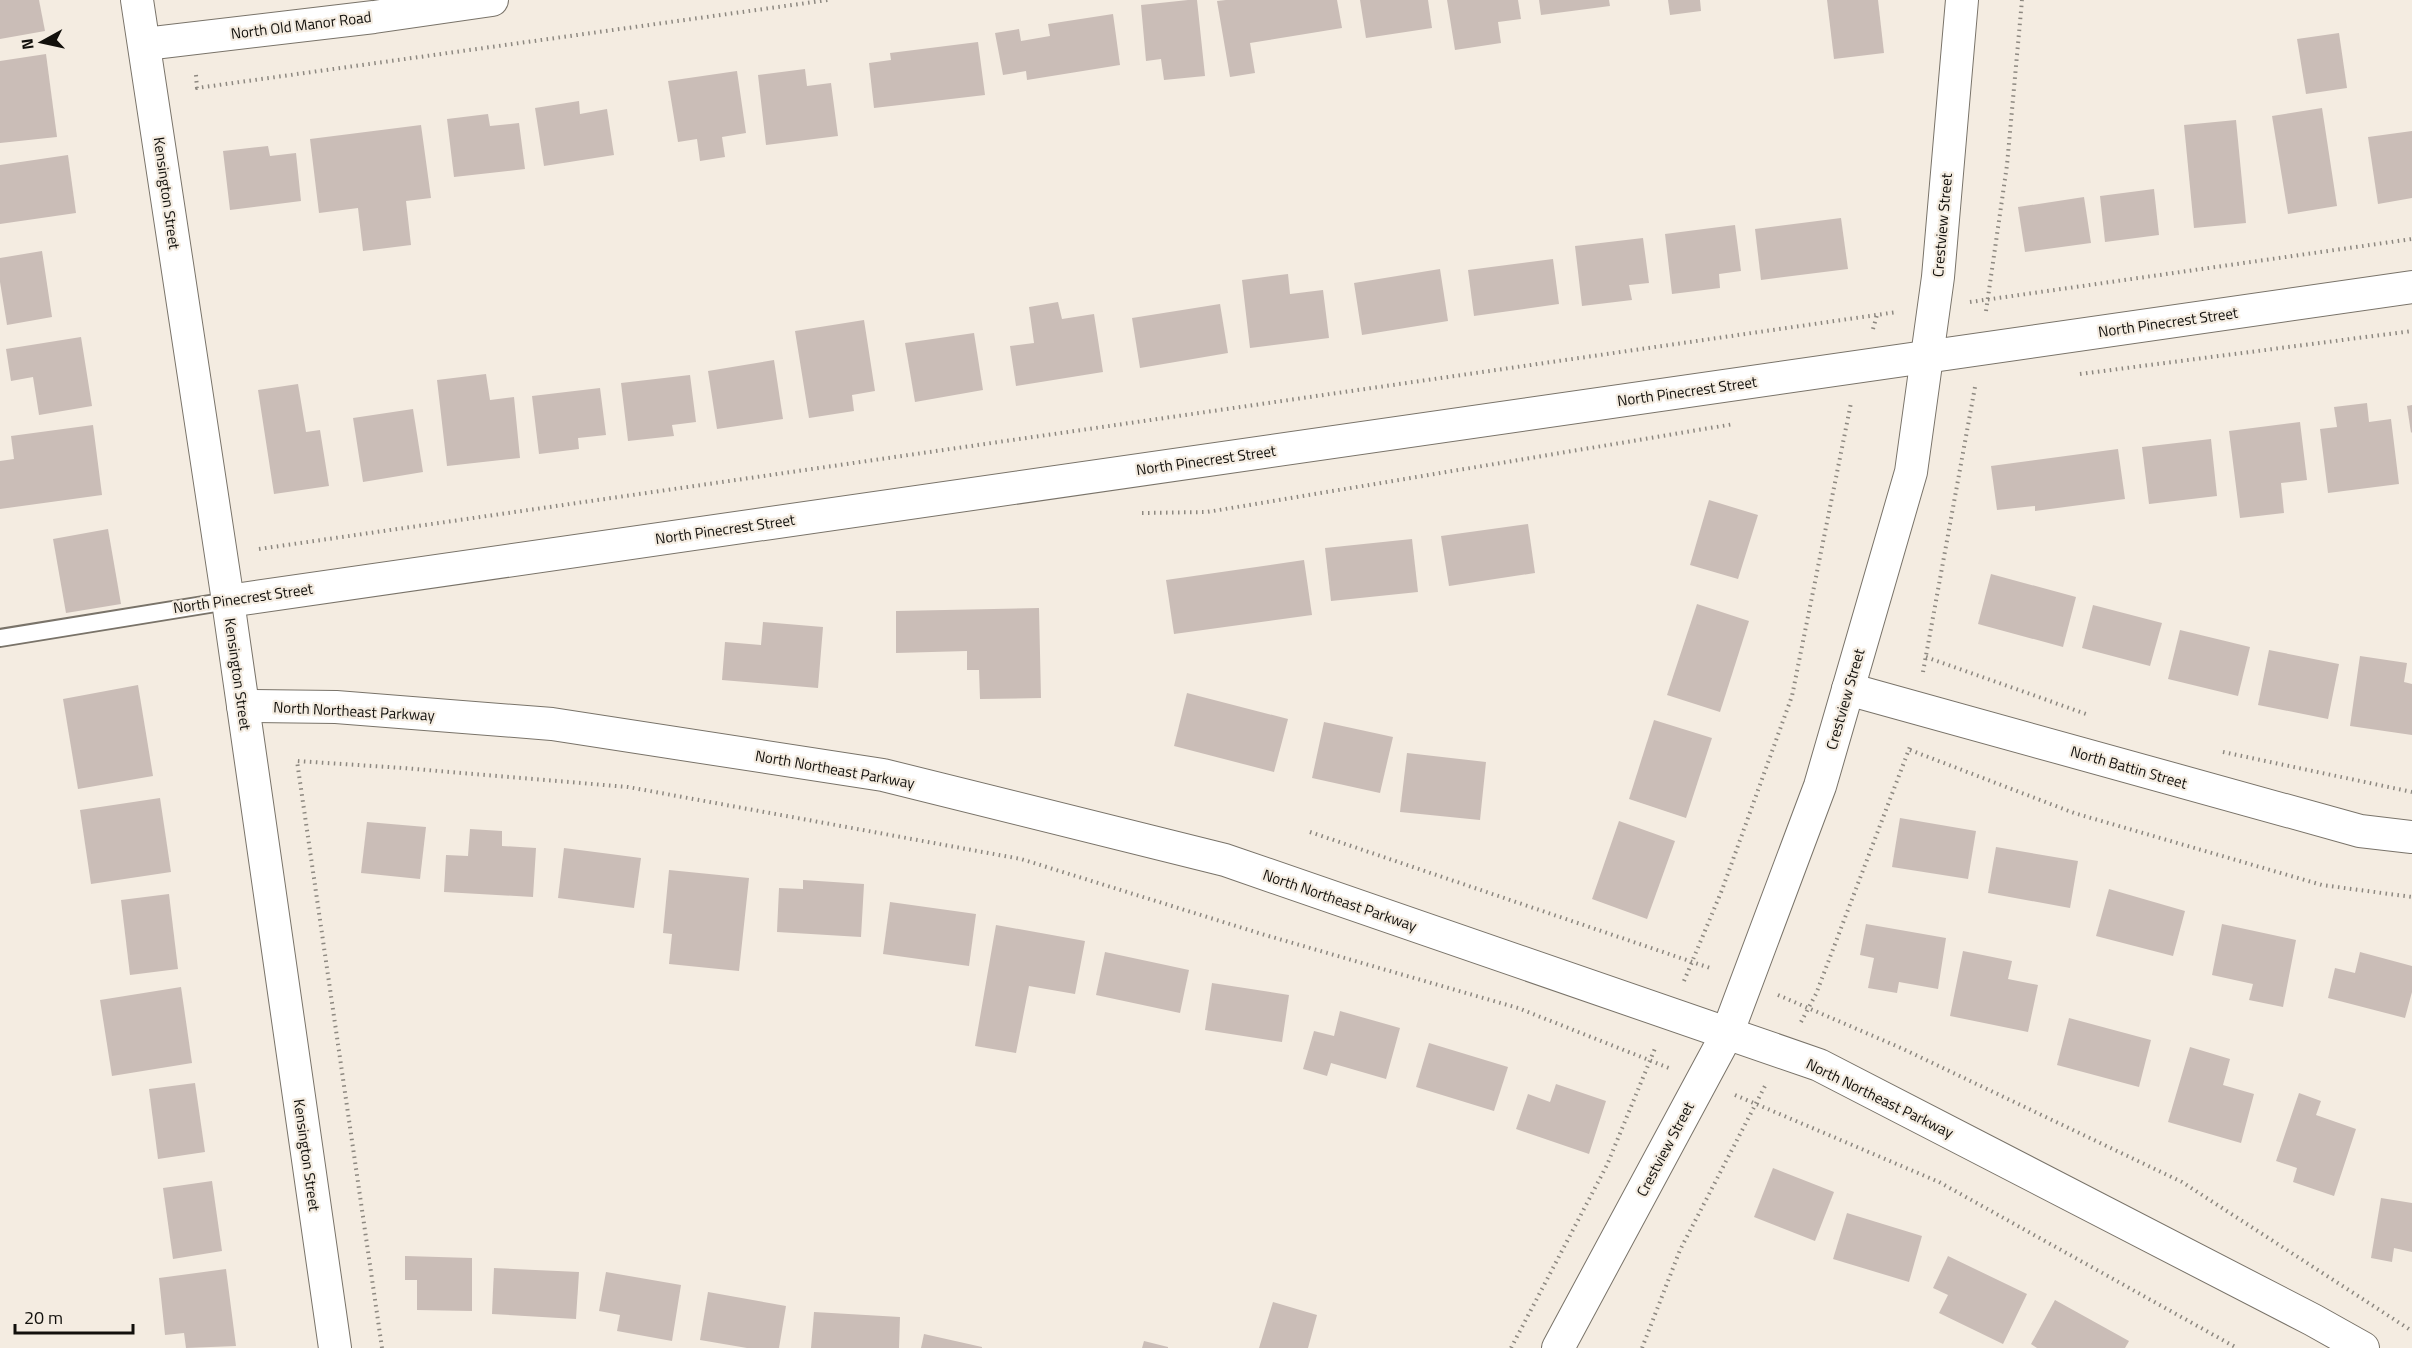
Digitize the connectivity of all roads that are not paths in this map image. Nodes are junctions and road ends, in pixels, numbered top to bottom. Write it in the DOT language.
graph roads {
  1 [pos="137,0"];
  2 [pos="492,0"];
  3 [pos="1962,0"];
  4 [pos="145,44"];
  5 [pos="2412,287"];
  6 [pos="1927,357"];
  7 [pos="228,601"];
  8 [pos="0,638"];
  9 [pos="1848,688"];
  10 [pos="243,706"];
  11 [pos="2412,837"];
  12 [pos="1727,1034"];
  13 [pos="334,1348"];
  14 [pos="1558,1348"];
  15 [pos="2362,1348"];
  1 -- 4 [label="street, Kensington Street"];
  2 -- 4 [label="street, North Old Manor Road"];
  3 -- 6 [label="street, Crestview Street"];
  4 -- 7 [label="street, Kensington Street"];
  5 -- 6 [label="street, North Pinecrest Street"];
  6 -- 7 [label="street, North Pinecrest Street"];
  6 -- 9 [label="street, Crestview Street"];
  7 -- 8 [label="lane, North Pinecrest Street"];
  7 -- 10 [label="street, Kensington Street"];
  9 -- 11 [label="street, North Battin Street"];
  9 -- 12 [label="street, Crestview Street"];
  10 -- 12 [label="street, North Northeast Parkway"];
  10 -- 13 [label="street, Kensington Street"];
  12 -- 14 [label="street, Crestview Street"];
  12 -- 15 [label="street, North Northeast Parkway"];
}
